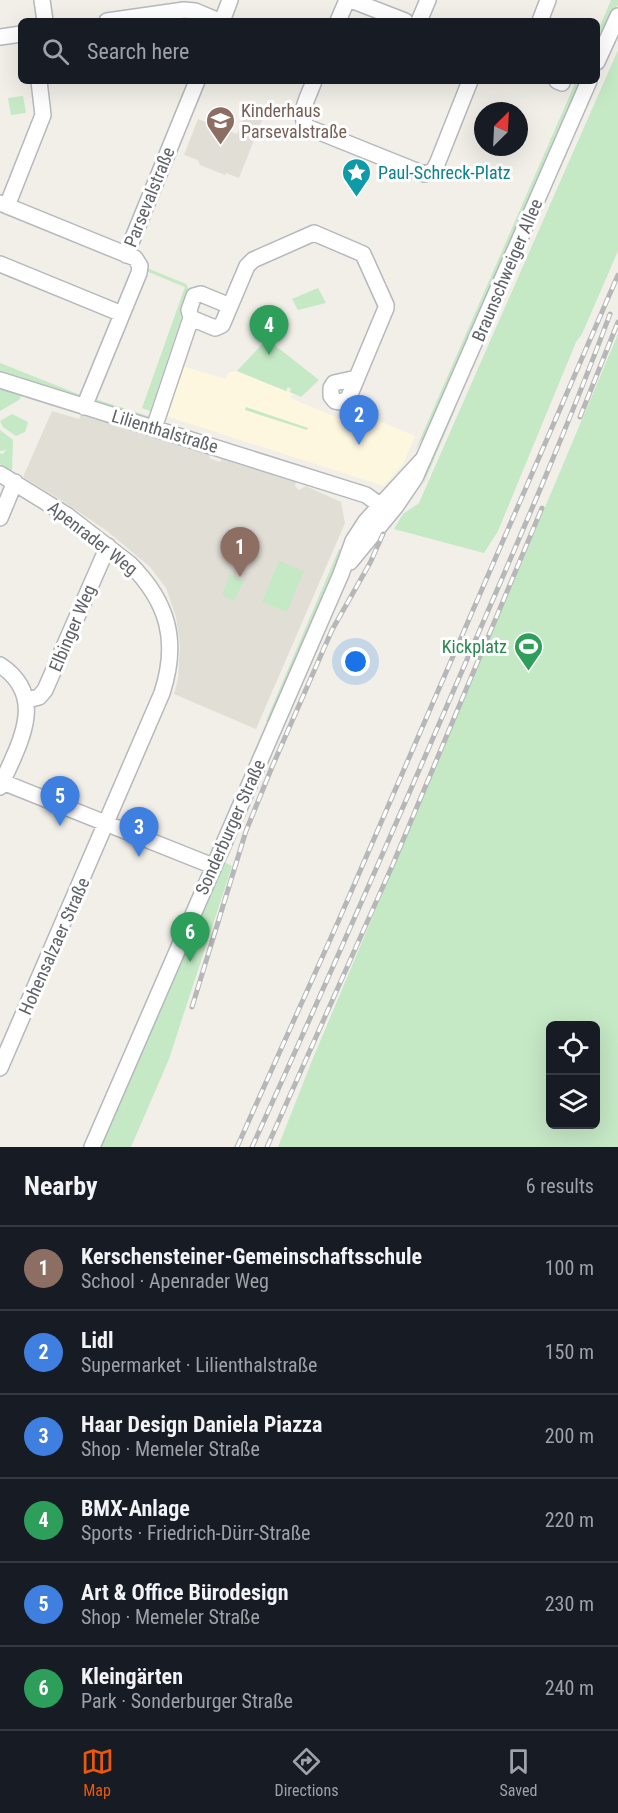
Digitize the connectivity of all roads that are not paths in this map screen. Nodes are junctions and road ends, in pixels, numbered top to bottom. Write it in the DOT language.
graph roads {
  1 [pos="42,0"];
  2 [pos="230,0"];
  3 [pos="346,0"];
  4 [pos="351,0"];
  5 [pos="428,0"];
  6 [pos="548,0"];
  7 [pos="618,16"];
  8 [pos="45,18"];
  9 [pos="128,18"];
  10 [pos="212,18"];
  11 [pos="221,18"];
  12 [pos="339,18"];
  13 [pos="397,18"];
  14 [pos="420,18"];
  15 [pos="541,18"];
  16 [pos="18,34"];
  17 [pos="0,37"];
  18 [pos="600,55"];
  19 [pos="196,84"];
  20 [pos="313,84"];
  21 [pos="469,84"];
  22 [pos="588,84"];
  23 [pos="40,88"];
  24 [pos="3,204"];
  25 [pos="126,255"];
  26 [pos="0,264"];
  27 [pos="229,308"];
  28 [pos="122,314"];
  29 [pos="191,318"];
  30 [pos="357,378"];
  31 [pos="0,380"];
  32 [pos="84,407"];
  33 [pos="154,428"];
  34 [pos="0,474"];
  35 [pos="15,482"];
  36 [pos="379,512"];
  37 [pos="0,518"];
  38 [pos="108,546"];
  39 [pos="0,665"];
  40 [pos="27,700"];
  41 [pos="1,783"];
  42 [pos="107,823"];
  43 [pos="213,866"];
  44 [pos="0,1068"];
  45 [pos="92,1147"];
  1 -- 8 [label="street"];
  2 -- 11 [label="street"];
  3 -- 12 [label="street"];
  4 -- 13 [label="street"];
  5 -- 14 [label="street"];
  6 -- 15 [label="street"];
  7 -- 18 [label="street"];
  9 -- 10 [label="street"];
  16 -- 17 [label="street"];
  19 -- 25 [label="street, Parsevalstraße"];
  20 -- 21 [label="street"];
  22 -- 36 [label="street, Braunschweiger Allee"];
  23 -- 24 [label="street"];
  24 -- 25 [label="street"];
  25 -- 28 [label="street, Parsevalstraße"];
  26 -- 28 [label="street"];
  27 -- 29 [label="street"];
  27 -- 29 [label="street"];
  27 -- 30 [label="street"];
  28 -- 32 [label="street, Parsevalstraße"];
  29 -- 33 [label="street"];
  31 -- 32 [label="street, Lilienthalstraße"];
  32 -- 33 [label="street, Lilienthalstraße"];
  33 -- 36 [label="street, Lilienthalstraße"];
  34 -- 35 [label="street, Apenrader Weg"];
  35 -- 37 [label="street"];
  35 -- 38 [label="street, Apenrader Weg"];
  36 -- 43 [label="street, Sonderburger Straße"];
  38 -- 40 [label="street, Elbinger Weg"];
  38 -- 42 [label="street, Apenrader Weg"];
  39 -- 40 [label="street"];
  40 -- 41 [label="street"];
  41 -- 42 [label="street"];
  42 -- 43 [label="street"];
  42 -- 44 [label="street, Hohensalzaer Straße"];
  43 -- 45 [label="street, Sonderburger Straße"];
}
